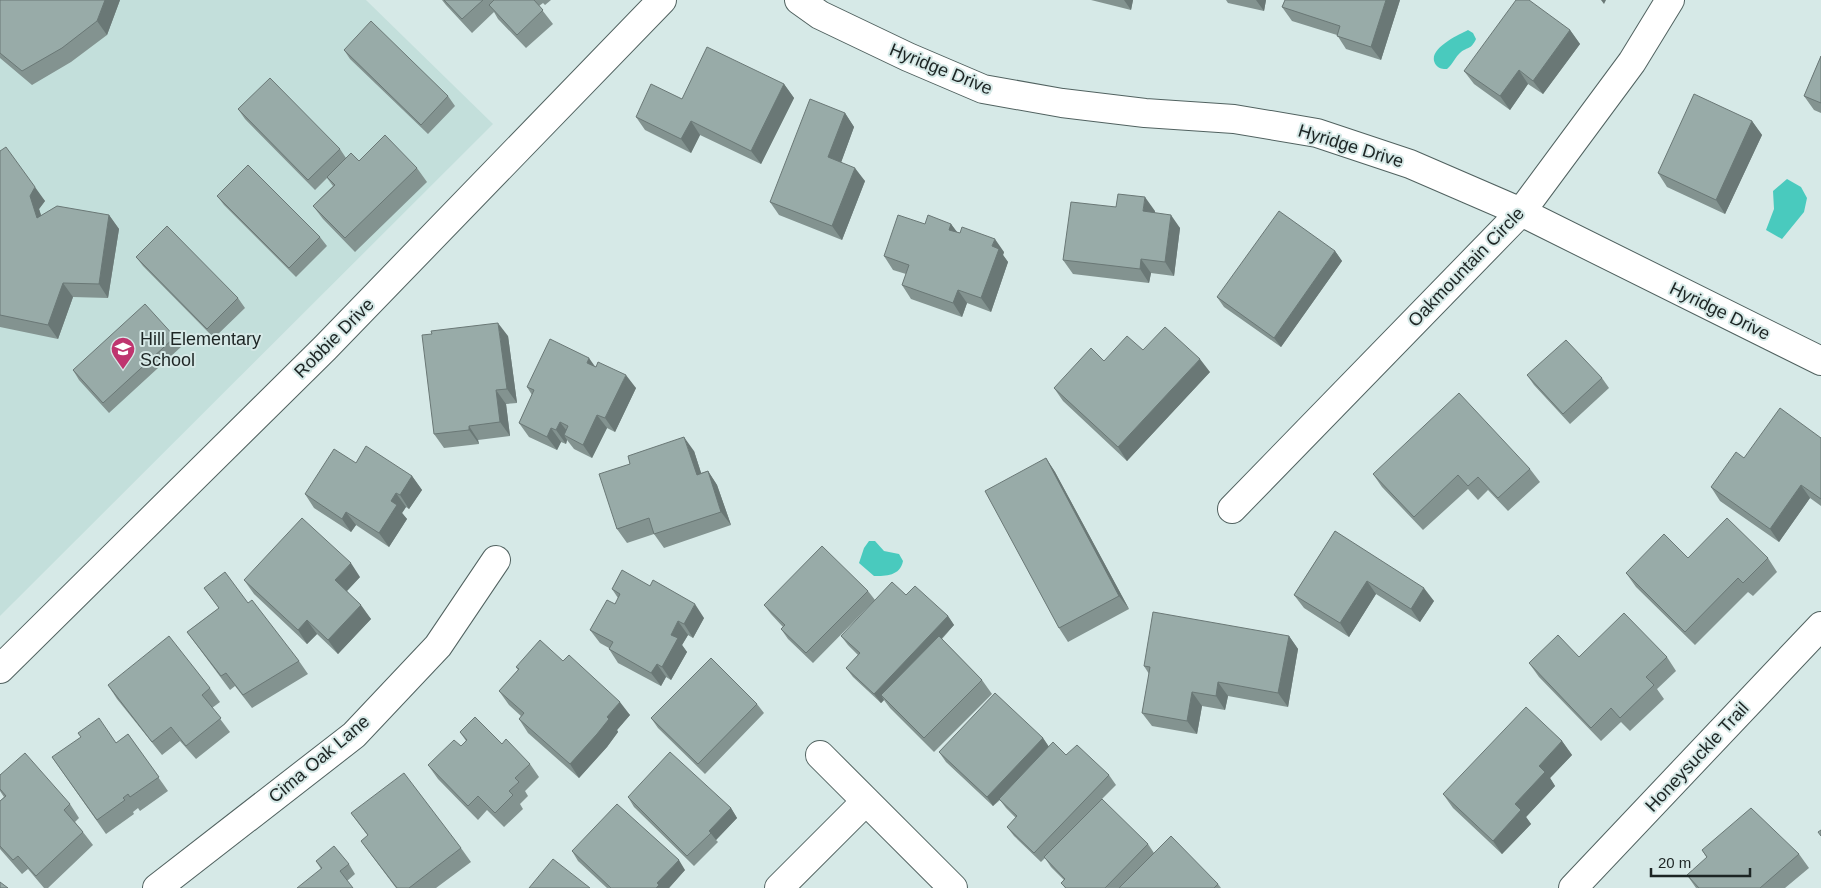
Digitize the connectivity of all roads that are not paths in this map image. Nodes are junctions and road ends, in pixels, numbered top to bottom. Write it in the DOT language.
graph roads {
  1 [pos="662,0"];
  2 [pos="799,0"];
  3 [pos="1670,0"];
  4 [pos="1521,212"];
  5 [pos="1821,362"];
  6 [pos="1232,509"];
  7 [pos="496,560"];
  8 [pos="1821,626"];
  9 [pos="0,669"];
  10 [pos="820,755"];
  11 [pos="866,801"];
  12 [pos="157,888"];
  13 [pos="779,888"];
  14 [pos="953,888"];
  15 [pos="1573,888"];
  1 -- 9 [label="street, Robbie Drive"];
  2 -- 4 [label="street, Hyridge Drive"];
  3 -- 4 [label="street, Oakmountain Circle"];
  4 -- 5 [label="street, Hyridge Drive"];
  4 -- 6 [label="street, Oakmountain Circle"];
  7 -- 12 [label="street, Cima Oak Lane"];
  8 -- 15 [label="street, Honeysuckle Trail"];
  10 -- 11 [label="street"];
  11 -- 13 [label="street"];
  11 -- 14 [label="street"];
}
